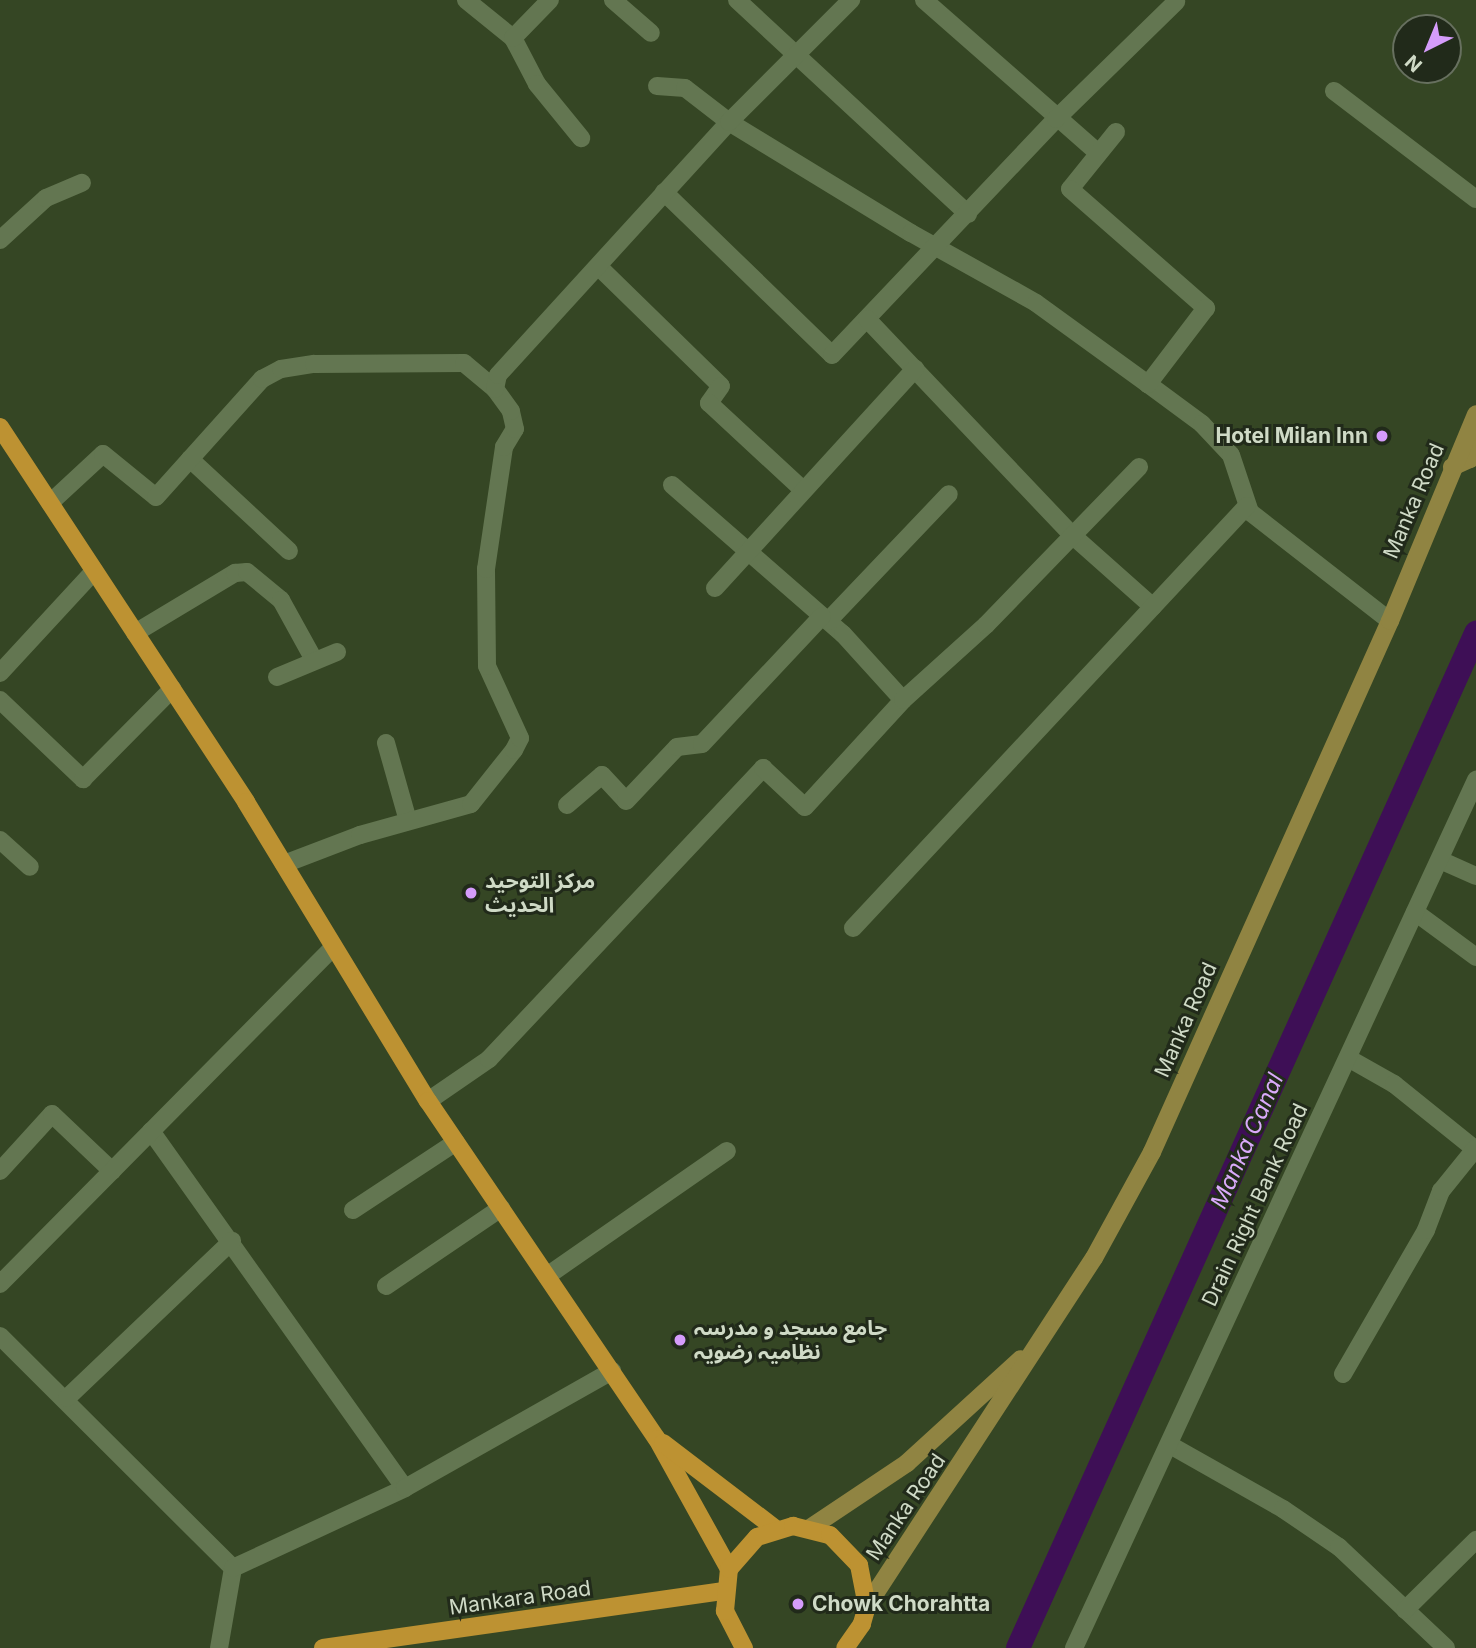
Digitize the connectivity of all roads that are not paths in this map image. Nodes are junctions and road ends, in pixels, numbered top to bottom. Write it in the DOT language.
graph roads {
  1 [pos="467,0"];
  2 [pos="550,0"];
  3 [pos="613,0"];
  4 [pos="737,0"];
  5 [pos="851,0"];
  6 [pos="924,0"];
  7 [pos="1176,2"];
  8 [pos="651,33"];
  9 [pos="513,38"];
  10 [pos="797,57"];
  11 [pos="657,86"];
  12 [pos="1334,91"];
  13 [pos="1056,119"];
  14 [pos="729,122"];
  15 [pos="1116,132"];
  16 [pos="581,138"];
  17 [pos="1098,153"];
  18 [pos="82,183"];
  19 [pos="664,192"];
  20 [pos="1476,199"];
  21 [pos="968,214"];
  22 [pos="0,240"];
  23 [pos="937,248"];
  24 [pos="599,267"];
  25 [pos="867,319"];
  26 [pos="915,369"];
  27 [pos="1148,384"];
  28 [pos="495,389"];
  29 [pos="1476,414"];
  30 [pos="0,427"];
  31 [pos="1476,446"];
  32 [pos="190,459"];
  33 [pos="1139,467"];
  34 [pos="1452,467"];
  35 [pos="672,485"];
  36 [pos="803,490"];
  37 [pos="949,494"];
  38 [pos="50,503"];
  39 [pos="1247,506"];
  40 [pos="1072,534"];
  41 [pos="747,550"];
  42 [pos="289,551"];
  43 [pos="94,571"];
  44 [pos="715,588"];
  45 [pos="1153,607"];
  46 [pos="825,619"];
  47 [pos="1390,621"];
  48 [pos="135,634"];
  49 [pos="337,652"];
  50 [pos="313,658"];
  51 [pos="0,673"];
  52 [pos="277,677"];
  53 [pos="172,690"];
  54 [pos="0,700"];
  55 [pos="903,700"];
  56 [pos="386,743"];
  57 [pos="1476,780"];
  58 [pos="568,805"];
  59 [pos="408,821"];
  60 [pos="0,840"];
  61 [pos="1440,860"];
  62 [pos="284,864"];
  63 [pos="30,867"];
  64 [pos="1476,876"];
  65 [pos="1415,912"];
  66 [pos="853,928"];
  67 [pos="332,947"];
  68 [pos="1476,957"];
  69 [pos="1348,1058"];
  70 [pos="428,1101"];
  71 [pos="151,1131"];
  72 [pos="456,1142"];
  73 [pos="1475,1149"];
  74 [pos="727,1151"];
  75 [pos="0,1171"];
  76 [pos="112,1171"];
  77 [pos="501,1208"];
  78 [pos="353,1210"];
  79 [pos="232,1241"];
  80 [pos="547,1276"];
  81 [pos="0,1284"];
  82 [pos="386,1286"];
  83 [pos="0,1336"];
  84 [pos="1043,1337"];
  85 [pos="612,1371"];
  86 [pos="1343,1374"];
  87 [pos="67,1398"];
  88 [pos="657,1439"];
  89 [pos="1170,1446"];
  90 [pos="405,1488"];
  91 [pos="810,1528"];
  92 [pos="776,1529"];
  93 [pos="1476,1540"];
  94 [pos="233,1568"];
  95 [pos="730,1569"];
  96 [pos="724,1591"];
  97 [pos="867,1606"];
  98 [pos="1405,1610"];
  99 [pos="851,1645"];
  100 [pos="355,1647"];
  101 [pos="219,1648"];
  102 [pos="324,1648"];
  103 [pos="744,1648"];
  104 [pos="1074,1648"];
  105 [pos="1446,1648"];
  1 -- 9 [label="street"];
  2 -- 9 [label="street"];
  3 -- 8 [label="street"];
  4 -- 10 [label="street"];
  5 -- 10 [label="street"];
  6 -- 13 [label="street"];
  7 -- 13 [label="street"];
  9 -- 16 [label="street"];
  10 -- 14 [label="street"];
  10 -- 21 [label="street"];
  11 -- 14 [label="street"];
  12 -- 20 [label="street"];
  13 -- 17 [label="street"];
  13 -- 21 [label="street"];
  14 -- 19 [label="street"];
  14 -- 23 [label="street"];
  15 -- 17 [label="street"];
  17 -- 27 [label="street"];
  18 -- 22 [label="street"];
  19 -- 24 [label="street"];
  19 -- 25 [label="street"];
  21 -- 23 [label="street"];
  23 -- 25 [label="street"];
  23 -- 27 [label="street"];
  24 -- 28 [label="street"];
  24 -- 36 [label="street"];
  25 -- 26 [label="street"];
  26 -- 36 [label="street"];
  26 -- 40 [label="street"];
  27 -- 39 [label="street"];
  28 -- 32 [label="street"];
  28 -- 59 [label="street"];
  29 -- 34 [label="main road, Manka Road"];
  30 -- 38 [label="main road"];
  31 -- 34 [label="main road"];
  32 -- 38 [label="street"];
  32 -- 42 [label="street"];
  33 -- 40 [label="street"];
  34 -- 47 [label="main road, Manka Road"];
  35 -- 41 [label="street"];
  36 -- 41 [label="street"];
  37 -- 46 [label="street"];
  38 -- 43 [label="main road"];
  39 -- 45 [label="street"];
  39 -- 47 [label="street"];
  40 -- 45 [label="street"];
  40 -- 55 [label="street"];
  41 -- 44 [label="street"];
  41 -- 46 [label="street"];
  43 -- 48 [label="main road"];
  43 -- 51 [label="street"];
  45 -- 66 [label="street"];
  46 -- 55 [label="street"];
  46 -- 58 [label="street"];
  47 -- 84 [label="main road, Manka Road"];
  48 -- 50 [label="street"];
  48 -- 53 [label="main road"];
  49 -- 50 [label="street"];
  50 -- 52 [label="street"];
  53 -- 54 [label="street"];
  53 -- 62 [label="main road"];
  55 -- 70 [label="street"];
  56 -- 59 [label="street"];
  57 -- 61 [label="street, Drain Right Bank Road"];
  59 -- 62 [label="street"];
  60 -- 63 [label="street"];
  61 -- 64 [label="street"];
  61 -- 65 [label="street, Drain Right Bank Road"];
  62 -- 67 [label="main road"];
  65 -- 68 [label="street"];
  65 -- 69 [label="street, Drain Right Bank Road"];
  67 -- 70 [label="main road"];
  67 -- 71 [label="street"];
  69 -- 73 [label="street"];
  69 -- 89 [label="street, Drain Right Bank Road"];
  70 -- 72 [label="main road"];
  71 -- 76 [label="street"];
  71 -- 79 [label="street"];
  72 -- 77 [label="main road"];
  72 -- 78 [label="street"];
  73 -- 86 [label="street"];
  74 -- 80 [label="street"];
  75 -- 76 [label="street"];
  76 -- 81 [label="street"];
  77 -- 80 [label="main road"];
  77 -- 82 [label="street"];
  79 -- 87 [label="street"];
  79 -- 90 [label="street"];
  80 -- 85 [label="main road"];
  83 -- 87 [label="street"];
  84 -- 91 [label="main road"];
  84 -- 97 [label="main road, Manka Road"];
  85 -- 88 [label="main road"];
  85 -- 90 [label="street"];
  87 -- 94 [label="street"];
  88 -- 92 [label="main road"];
  88 -- 95 [label="main road"];
  89 -- 98 [label="street"];
  89 -- 104 [label="street, Drain Right Bank Road"];
  90 -- 94 [label="street"];
  91 -- 92 [label="main road"];
  91 -- 97 [label="main road"];
  92 -- 95 [label="main road"];
  93 -- 98 [label="street"];
  94 -- 101 [label="street"];
  95 -- 96 [label="main road"];
  96 -- 100 [label="main road, Mankara Road"];
  96 -- 103 [label="main road"];
  97 -- 99 [label="main road"];
  98 -- 105 [label="street"];
  100 -- 102 [label="main road, Mankara Road"];
}
